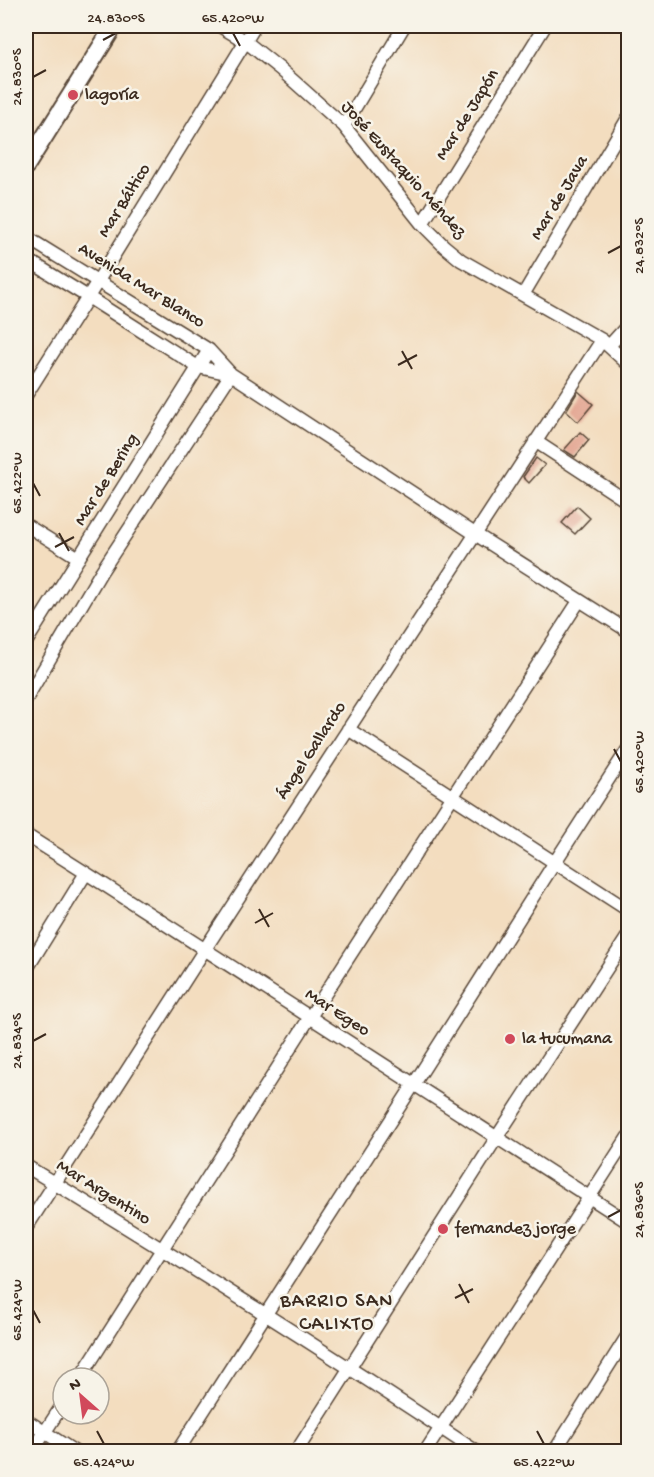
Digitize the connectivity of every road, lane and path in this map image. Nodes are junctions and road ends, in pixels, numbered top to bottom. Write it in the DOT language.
graph roads {
  1 [pos="114,26"];
  2 [pos="220,26"];
  3 [pos="255,26"];
  4 [pos="404,26"];
  5 [pos="545,26"];
  6 [pos="245,41"];
  7 [pos="628,118"];
  8 [pos="344,126"];
  9 [pos="26,166"];
  10 [pos="422,224"];
  11 [pos="26,237"];
  12 [pos="26,260"];
  13 [pos="98,280"];
  14 [pos="523,295"];
  15 [pos="88,297"];
  16 [pos="628,325"];
  17 [pos="605,343"];
  18 [pos="209,350"];
  19 [pos="628,364"];
  20 [pos="198,367"];
  21 [pos="231,374"];
  22 [pos="26,395"];
  23 [pos="535,441"];
  24 [pos="628,502"];
  25 [pos="26,525"];
  26 [pos="475,534"];
  27 [pos="80,558"];
  28 [pos="579,601"];
  29 [pos="628,631"];
  30 [pos="26,642"];
  31 [pos="26,699"];
  32 [pos="348,729"];
  33 [pos="628,750"];
  34 [pos="453,796"];
  35 [pos="26,835"];
  36 [pos="555,862"];
  37 [pos="86,873"];
  38 [pos="628,910"];
  39 [pos="628,936"];
  40 [pos="205,949"];
  41 [pos="26,970"];
  42 [pos="310,1017"];
  43 [pos="414,1084"];
  44 [pos="497,1137"];
  45 [pos="628,1137"];
  46 [pos="26,1166"];
  47 [pos="54,1184"];
  48 [pos="590,1197"];
  49 [pos="628,1222"];
  50 [pos="26,1228"];
  51 [pos="162,1250"];
  52 [pos="265,1315"];
  53 [pos="628,1335"];
  54 [pos="88,1366"];
  55 [pos="349,1368"];
  56 [pos="26,1420"];
  57 [pos="51,1423"];
  58 [pos="441,1428"];
  59 [pos="45,1432"];
  60 [pos="32,1452"];
  61 [pos="75,1452"];
  62 [pos="177,1452"];
  63 [pos="296,1452"];
  64 [pos="426,1452"];
  65 [pos="477,1452"];
  66 [pos="554,1452"];
  1 -- 9 [label="street"];
  2 -- 6 [label="street, José Eustaquio Méndez"];
  3 -- 6 [label="street, Mar Báltico"];
  4 -- 8 [label="street"];
  5 -- 10 [label="street, Mar de Japón"];
  6 -- 8 [label="street, José Eustaquio Méndez"];
  6 -- 13 [label="street, Mar Báltico"];
  7 -- 14 [label="street, Mar de Java"];
  8 -- 10 [label="street, José Eustaquio Méndez"];
  10 -- 14 [label="street, José Eustaquio Méndez"];
  11 -- 13 [label="street, Avenida Mar Blanco"];
  12 -- 15 [label="street, Avenida Mar Blanco"];
  13 -- 15 [label="street, Mar Báltico"];
  13 -- 18 [label="street, Avenida Mar Blanco"];
  14 -- 17 [label="street, José Eustaquio Méndez"];
  15 -- 20 [label="street, Avenida Mar Blanco"];
  15 -- 22 [label="street, Mar Báltico"];
  16 -- 17 [label="street, Ángel Gallardo"];
  17 -- 19 [label="street, José Eustaquio Méndez"];
  17 -- 23 [label="street, Ángel Gallardo"];
  18 -- 20 [label="street, Mar de Bering"];
  18 -- 21 [label="street, Avenida Mar Blanco"];
  20 -- 21 [label="street"];
  20 -- 27 [label="street, Mar de Bering"];
  21 -- 26 [label="street"];
  21 -- 31 [label="street"];
  23 -- 24 [label="street"];
  23 -- 26 [label="street, Ángel Gallardo"];
  25 -- 27 [label="street"];
  26 -- 28 [label="street"];
  26 -- 32 [label="street, Ángel Gallardo"];
  27 -- 30 [label="street, Mar de Bering"];
  28 -- 29 [label="street"];
  28 -- 34 [label="street"];
  32 -- 34 [label="street"];
  32 -- 40 [label="street, Ángel Gallardo"];
  33 -- 36 [label="street"];
  34 -- 36 [label="street"];
  34 -- 42 [label="street"];
  35 -- 37 [label="street, Mar Egeo"];
  36 -- 38 [label="street"];
  36 -- 43 [label="street"];
  37 -- 40 [label="street, Mar Egeo"];
  37 -- 41 [label="street"];
  39 -- 44 [label="street"];
  40 -- 42 [label="street, Mar Egeo"];
  40 -- 47 [label="street, Ángel Gallardo"];
  42 -- 43 [label="street, Mar Egeo"];
  42 -- 51 [label="street"];
  43 -- 44 [label="street, Mar Egeo"];
  43 -- 52 [label="street"];
  44 -- 48 [label="street, Mar Egeo"];
  44 -- 55 [label="street"];
  45 -- 48 [label="street"];
  46 -- 47 [label="street, Mar Argentino"];
  47 -- 50 [label="street, Ángel Gallardo"];
  47 -- 51 [label="street, Mar Argentino"];
  48 -- 49 [label="street, Mar Egeo"];
  48 -- 58 [label="street"];
  51 -- 52 [label="street, Mar Argentino"];
  51 -- 54 [label="street"];
  52 -- 55 [label="street, Mar Argentino"];
  52 -- 62 [label="street"];
  53 -- 66 [label="street"];
  55 -- 58 [label="street, Mar Argentino"];
  55 -- 63 [label="street"];
  56 -- 59 [label="street"];
  57 -- 59 [label="street"];
  58 -- 64 [label="street"];
  58 -- 65 [label="street, Mar Argentino"];
  59 -- 60 [label="street"];
  59 -- 61 [label="street"];
}
